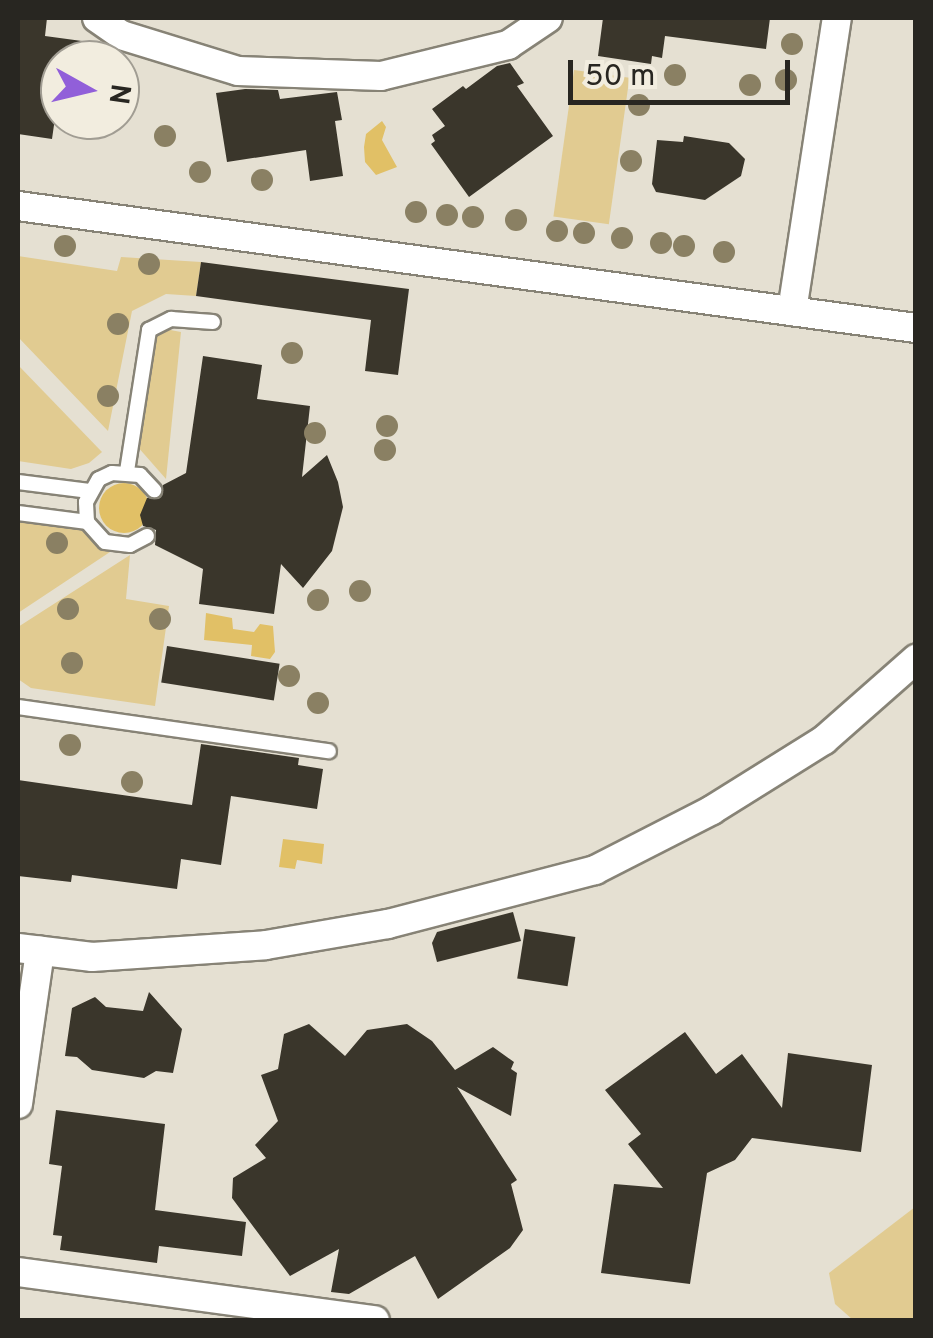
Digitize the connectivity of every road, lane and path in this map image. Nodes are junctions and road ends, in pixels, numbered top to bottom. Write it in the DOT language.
graph roads {
  1 [pos="97,18"];
  2 [pos="548,18"];
  3 [pos="837,18"];
  4 [pos="18,206"];
  5 [pos="792,311"];
  6 [pos="214,322"];
  7 [pos="916,328"];
  8 [pos="128,471"];
  9 [pos="18,482"];
  10 [pos="154,490"];
  11 [pos="89,491"];
  12 [pos="18,513"];
  13 [pos="88,522"];
  14 [pos="147,536"];
  15 [pos="916,659"];
  16 [pos="18,708"];
  17 [pos="329,751"];
  18 [pos="29,950"];
  19 [pos="18,1104"];
  20 [pos="18,1272"];
  21 [pos="375,1320"];
  1 -- 2 [label="street"];
  3 -- 5 [label="street"];
  4 -- 5 [label="street"];
  5 -- 7 [label="street"];
  6 -- 8 [label="lane"];
  8 -- 10 [label="lane"];
  8 -- 11 [label="lane"];
  9 -- 11 [label="lane"];
  11 -- 13 [label="lane"];
  12 -- 13 [label="lane"];
  13 -- 14 [label="lane"];
  15 -- 18 [label="street"];
  16 -- 17 [label="lane"];
  18 -- 19 [label="street"];
  20 -- 21 [label="street"];
}
